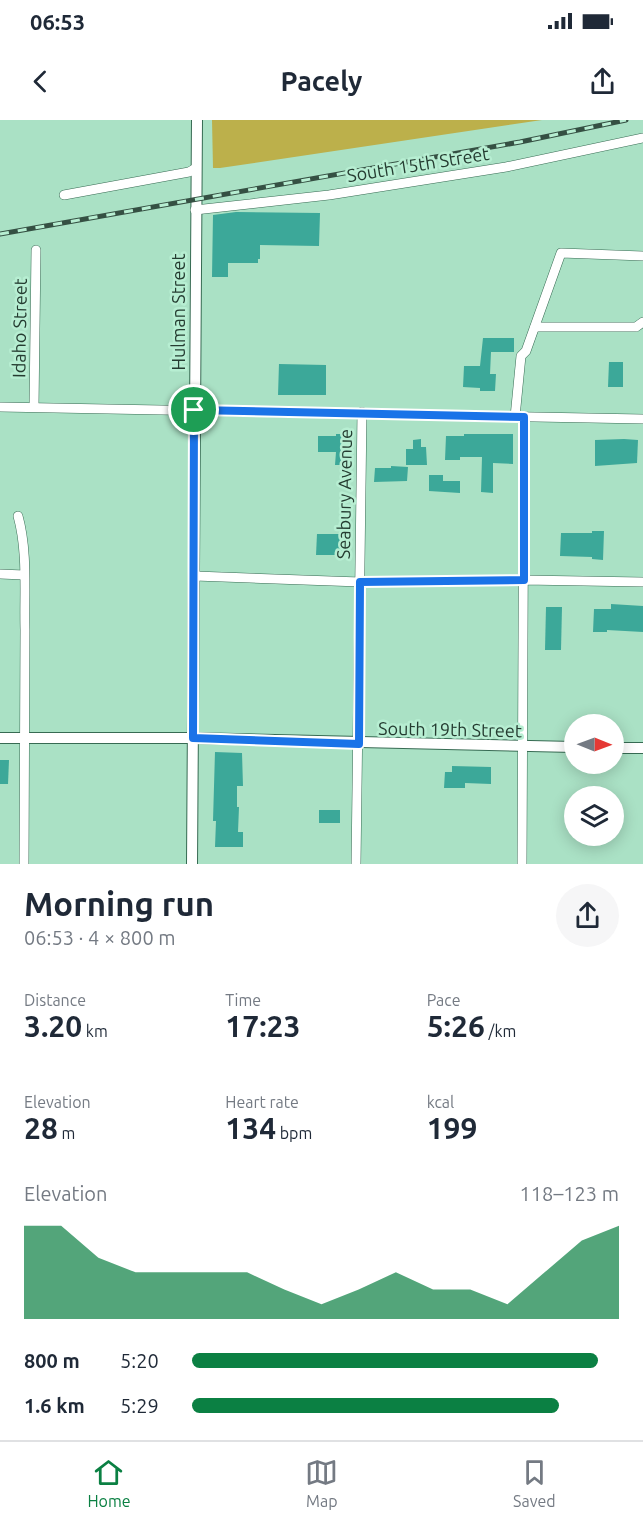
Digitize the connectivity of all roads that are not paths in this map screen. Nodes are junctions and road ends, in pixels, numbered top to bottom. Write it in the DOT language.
graph roads {
  1 [pos="197,120"];
  2 [pos="643,138"];
  3 [pos="196,168"];
  4 [pos="64,195"];
  5 [pos="195,210"];
  6 [pos="36,250"];
  7 [pos="643,256"];
  8 [pos="643,322"];
  9 [pos="535,327"];
  10 [pos="0,407"];
  11 [pos="34,407"];
  12 [pos="194,410"];
  13 [pos="362,412"];
  14 [pos="520,417"];
  15 [pos="643,419"];
  16 [pos="18,516"];
  17 [pos="0,574"];
  18 [pos="24,575"];
  19 [pos="195,576"];
  20 [pos="524,580"];
  21 [pos="360,582"];
  22 [pos="643,582"];
  23 [pos="0,738"];
  24 [pos="26,738"];
  25 [pos="193,738"];
  26 [pos="359,744"];
  27 [pos="521,747"];
  28 [pos="564,747"];
  29 [pos="624,748"];
  30 [pos="643,748"];
  31 [pos="24,864"];
  32 [pos="192,864"];
  33 [pos="356,864"];
  34 [pos="522,864"];
  1 -- 3 [label="street, Hulman Street"];
  2 -- 5 [label="street, South 15th Street"];
  3 -- 4 [label="street"];
  3 -- 5 [label="street, Hulman Street"];
  5 -- 12 [label="street, Hulman Street"];
  6 -- 11 [label="street, Idaho Street"];
  7 -- 9 [label="street"];
  8 -- 9 [label="street"];
  9 -- 14 [label="street"];
  10 -- 11 [label="street"];
  11 -- 12 [label="street"];
  12 -- 13 [label="street"];
  12 -- 19 [label="street, Hulman Street"];
  13 -- 14 [label="street"];
  13 -- 21 [label="street, Seabury Avenue"];
  14 -- 15 [label="street"];
  14 -- 20 [label="street"];
  16 -- 18 [label="street"];
  17 -- 18 [label="street"];
  18 -- 24 [label="street"];
  19 -- 21 [label="street"];
  19 -- 25 [label="street, Hulman Street"];
  20 -- 21 [label="street"];
  20 -- 22 [label="street"];
  20 -- 27 [label="street"];
  21 -- 26 [label="street, Seabury Avenue"];
  23 -- 24 [label="street, South 19th Street"];
  24 -- 25 [label="street, South 19th Street"];
  24 -- 31 [label="street"];
  25 -- 26 [label="street, South 19th Street"];
  25 -- 32 [label="street, Hulman Street"];
  26 -- 27 [label="street, South 19th Street"];
  26 -- 33 [label="street, Seabury Avenue"];
  27 -- 28 [label="street, South 19th Street"];
  27 -- 34 [label="street"];
  29 -- 30 [label="street"];
}
